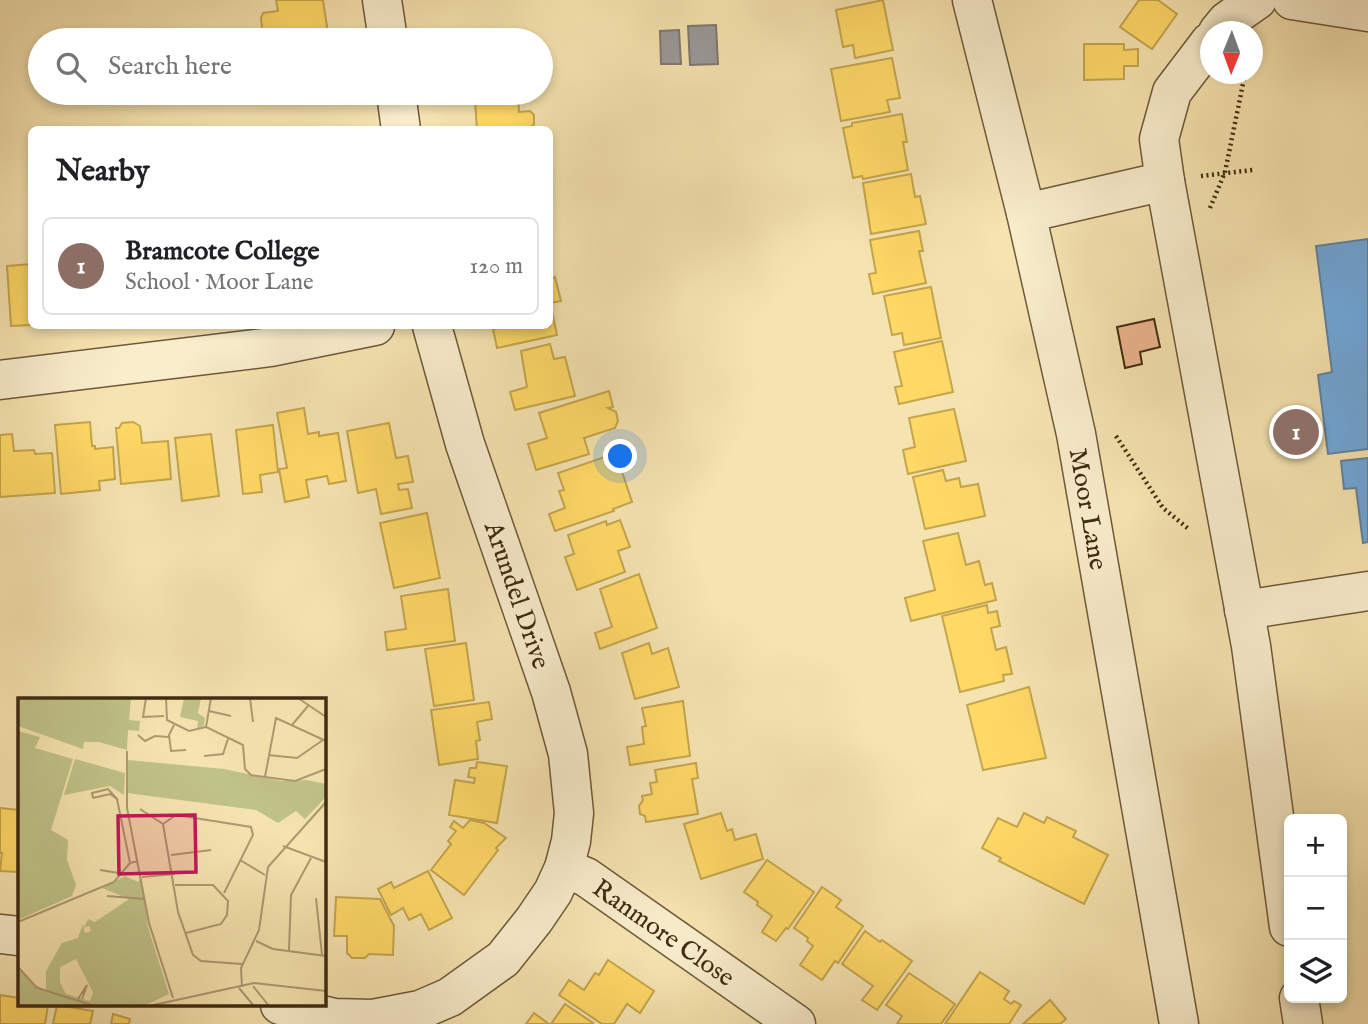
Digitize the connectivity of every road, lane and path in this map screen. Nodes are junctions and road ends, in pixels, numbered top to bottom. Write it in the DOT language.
graph roads {
  1 [pos="382,0"];
  2 [pos="972,0"];
  3 [pos="1257,0"];
  4 [pos="1292,0"];
  5 [pos="1368,12"];
  6 [pos="1227,21"];
  7 [pos="386,28"];
  8 [pos="1200,55"];
  9 [pos="1242,84"];
  10 [pos="398,105"];
  11 [pos="401,126"];
  12 [pos="1253,170"];
  13 [pos="1225,172"];
  14 [pos="1165,181"];
  15 [pos="1209,210"];
  16 [pos="1026,213"];
  17 [pos="359,329"];
  18 [pos="433,329"];
  19 [pos="0,380"];
  20 [pos="1076,433"];
  21 [pos="1233,554"];
  22 [pos="1368,591"];
  23 [pos="1244,610"];
  24 [pos="564,868"];
  25 [pos="1284,892"];
  26 [pos="0,934"];
  27 [pos="18,936"];
  28 [pos="1300,1003"];
  29 [pos="284,1006"];
  30 [pos="796,1024"];
  31 [pos="1179,1024"];
  32 [pos="1303,1024"];
  1 -- 7 [label="street"];
  2 -- 16 [label="street, Moor Lane"];
  3 -- 6 [label="street"];
  4 -- 5 [label="street"];
  8 -- 14 [label="street"];
  9 -- 13 [label="path"];
  10 -- 11 [label="street"];
  12 -- 13 [label="path"];
  13 -- 14 [label="path"];
  13 -- 15 [label="path"];
  14 -- 16 [label="street"];
  14 -- 21 [label="street"];
  16 -- 20 [label="street, Moor Lane"];
  17 -- 19 [label="street"];
  18 -- 24 [label="street, Arundel Drive"];
  20 -- 21 [label="path"];
  20 -- 31 [label="street, Moor Lane"];
  21 -- 23 [label="street"];
  22 -- 23 [label="street"];
  23 -- 25 [label="street"];
  24 -- 29 [label="street, Arundel Drive"];
  24 -- 30 [label="street, Ranmore Close"];
  26 -- 27 [label="street"];
  28 -- 32 [label="street"];
}
